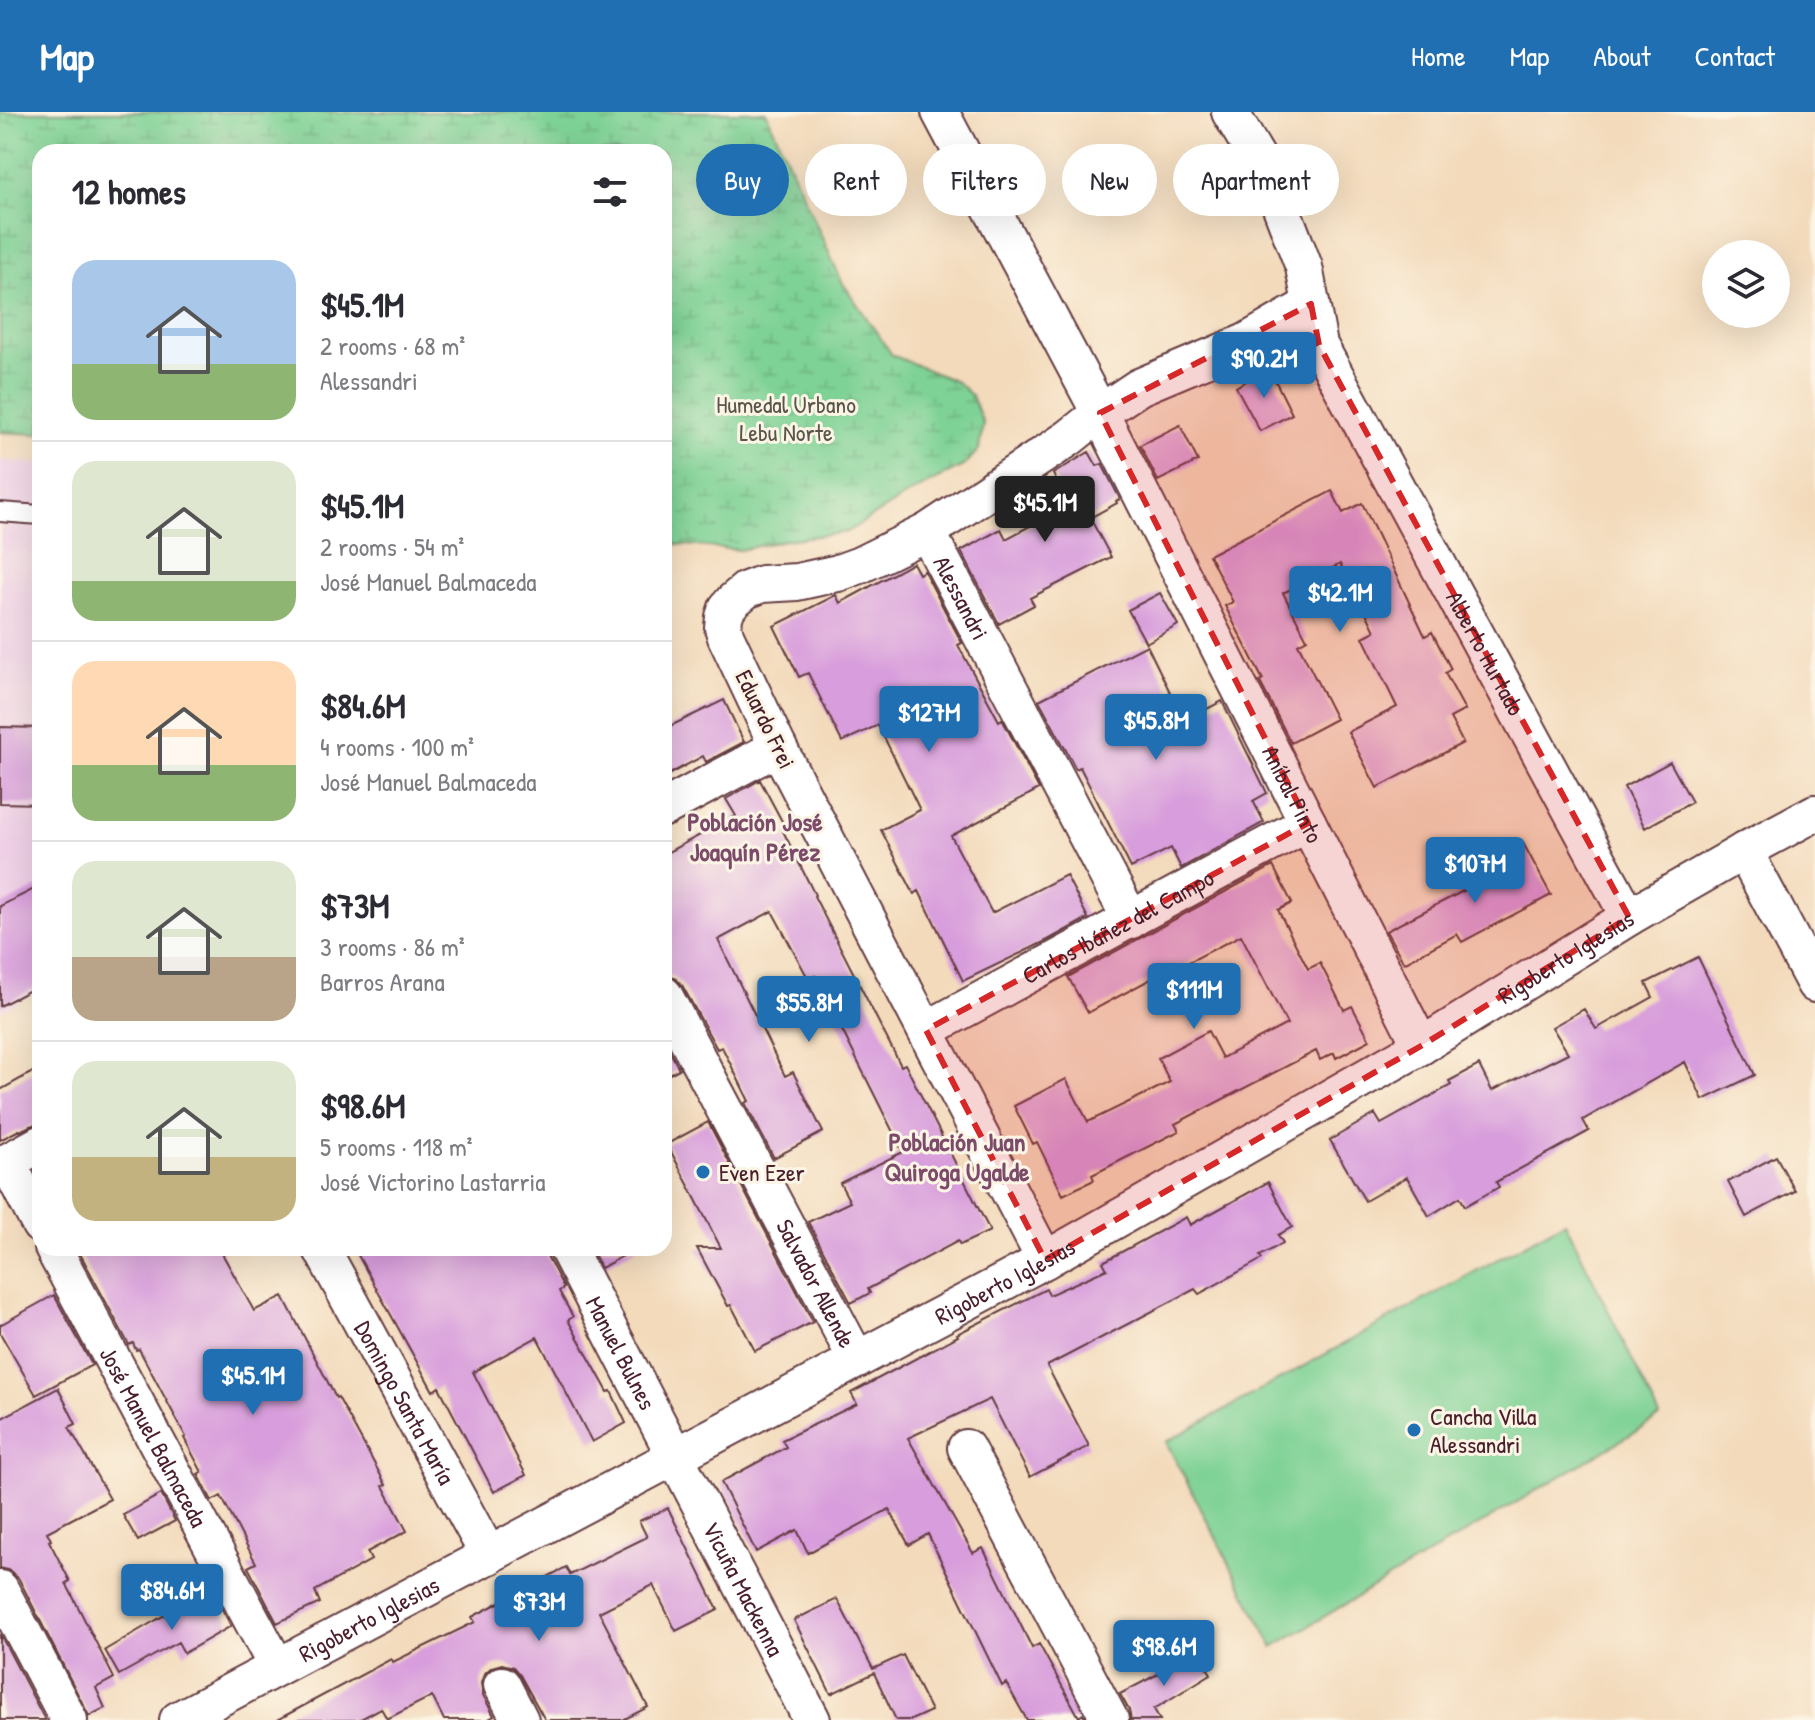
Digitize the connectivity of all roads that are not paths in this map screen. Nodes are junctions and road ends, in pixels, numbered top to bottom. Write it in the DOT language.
graph roads {
  1 [pos="940,112"];
  2 [pos="1230,112"];
  3 [pos="1311,304"];
  4 [pos="1100,413"];
  5 [pos="0,512"];
  6 [pos="32,514"];
  7 [pos="927,532"];
  8 [pos="778,747"];
  9 [pos="672,804"];
  10 [pos="1815,813"];
  11 [pos="1308,823"];
  12 [pos="1744,851"];
  13 [pos="1629,917"];
  14 [pos="1131,920"];
  15 [pos="1815,984"];
  16 [pos="672,1010"];
  17 [pos="926,1030"];
  18 [pos="1421,1046"];
  19 [pos="32,1148"];
  20 [pos="3,1164"];
  21 [pos="32,1212"];
  22 [pos="57,1256"];
  23 [pos="325,1256"];
  24 [pos="571,1256"];
  25 [pos="1045,1260"];
  26 [pos="857,1360"];
  27 [pos="966,1448"];
  28 [pos="675,1457"];
  29 [pos="489,1556"];
  30 [pos="0,1589"];
  31 [pos="277,1667"];
  32 [pos="502,1685"];
  33 [pos="215,1711"];
  34 [pos="69,1720"];
  35 [pos="178,1720"];
  36 [pos="520,1720"];
  37 [pos="812,1720"];
  38 [pos="1110,1720"];
  1 -- 4 [label="street, Aníbal Pinto"];
  2 -- 3 [label="street, Alberto Hurtado"];
  3 -- 4 [label="street"];
  3 -- 13 [label="street, Alberto Hurtado"];
  4 -- 7 [label="street"];
  4 -- 11 [label="street, Aníbal Pinto"];
  5 -- 6 [label="lane"];
  7 -- 8 [label="street, Eduardo Frei"];
  7 -- 14 [label="street, Alessandri"];
  8 -- 9 [label="street"];
  8 -- 17 [label="street, Eduardo Frei"];
  10 -- 12 [label="street, Rigoberto Iglesias"];
  11 -- 14 [label="street, Carlos Ibáñez del Campo"];
  11 -- 18 [label="street, Aníbal Pinto"];
  12 -- 13 [label="street, Rigoberto Iglesias"];
  12 -- 15 [label="street"];
  13 -- 18 [label="street, Rigoberto Iglesias"];
  14 -- 17 [label="street, Carlos Ibáñez del Campo"];
  16 -- 26 [label="street, Salvador Allende"];
  17 -- 25 [label="street, Eduardo Frei"];
  18 -- 25 [label="street, Rigoberto Iglesias"];
  19 -- 20 [label="street"];
  20 -- 21 [label="street"];
  22 -- 31 [label="street, José Manuel Balmaceda"];
  23 -- 29 [label="street, Domingo Santa María"];
  24 -- 28 [label="street, Manuel Bulnes"];
  25 -- 26 [label="street, Rigoberto Iglesias"];
  26 -- 28 [label="street, Rigoberto Iglesias"];
  27 -- 38 [label="street"];
  28 -- 29 [label="street, Rigoberto Iglesias"];
  28 -- 37 [label="street, Vicuña Mackenna"];
  29 -- 31 [label="street, Rigoberto Iglesias"];
  30 -- 34 [label="street"];
  31 -- 33 [label="street, Rigoberto Iglesias"];
  32 -- 36 [label="street"];
  33 -- 35 [label="street, Rigoberto Iglesias"];
}
